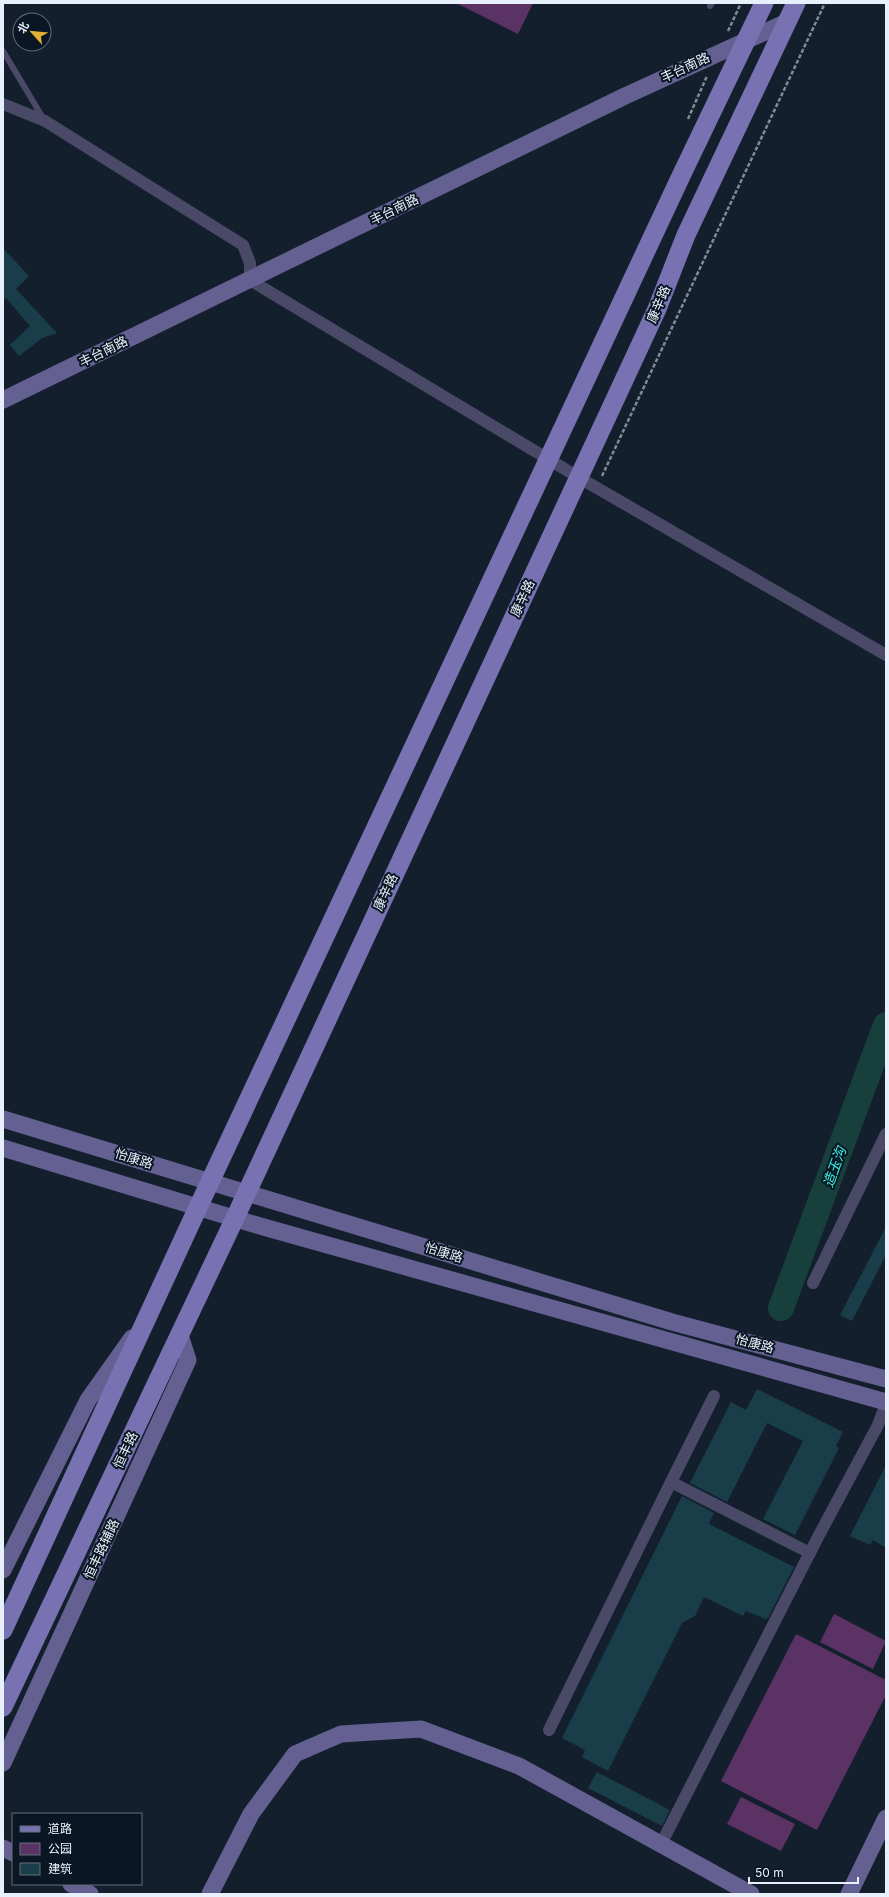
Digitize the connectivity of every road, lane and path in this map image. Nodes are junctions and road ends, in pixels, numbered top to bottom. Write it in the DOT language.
graph roads {
  1 [pos="764,3"];
  2 [pos="796,3"];
  3 [pos="826,3"];
  4 [pos="787,22"];
  5 [pos="745,40"];
  6 [pos="3,51"];
  7 [pos="3,104"];
  8 [pos="45,121"];
  9 [pos="250,280"];
  10 [pos="3,400"];
  11 [pos="549,459"];
  12 [pos="578,477"];
  13 [pos="597,487"];
  14 [pos="886,655"];
  15 [pos="3,1120"];
  16 [pos="886,1134"];
  17 [pos="3,1148"];
  18 [pos="211,1181"];
  19 [pos="246,1192"];
  20 [pos="199,1206"];
  21 [pos="235,1218"];
  22 [pos="813,1283"];
  23 [pos="153,1309"];
  24 [pos="180,1335"];
  25 [pos="886,1379"];
  26 [pos="714,1396"];
  27 [pos="886,1403"];
  28 [pos="672,1482"];
  29 [pos="810,1553"];
  30 [pos="3,1570"];
  31 [pos="3,1630"];
  32 [pos="3,1707"];
  33 [pos="550,1730"];
  34 [pos="3,1763"];
  35 [pos="886,1818"];
  36 [pos="661,1844"];
  37 [pos="3,1848"];
  38 [pos="12,1852"];
  39 [pos="73,1885"];
  40 [pos="90,1894"];
  41 [pos="210,1894"];
  42 [pos="751,1894"];
  43 [pos="848,1894"];
  1 -- 5 [label="main road"];
  2 -- 4 [label="main road, 康辛路"];
  3 -- 13 [label="path"];
  4 -- 5 [label="street, 丰台南路"];
  4 -- 12 [label="main road, 康辛路"];
  5 -- 9 [label="street, 丰台南路"];
  5 -- 11 [label="main road"];
  6 -- 8 [label="lane"];
  7 -- 8 [label="street"];
  8 -- 9 [label="street"];
  9 -- 10 [label="street, 丰台南路"];
  9 -- 11 [label="street"];
  11 -- 12 [label="street"];
  11 -- 18 [label="main road"];
  12 -- 13 [label="street"];
  12 -- 19 [label="main road, 康辛路"];
  13 -- 14 [label="street"];
  15 -- 18 [label="street, 怡康路"];
  16 -- 22 [label="street"];
  17 -- 20 [label="street, 怡康路"];
  18 -- 19 [label="street, 怡康路"];
  18 -- 20 [label="main road"];
  19 -- 21 [label="main road, 恒丰路"];
  19 -- 25 [label="street, 怡康路"];
  20 -- 21 [label="street, 怡康路"];
  20 -- 23 [label="main road"];
  21 -- 24 [label="main road, 恒丰路"];
  21 -- 27 [label="street, 怡康路"];
  23 -- 30 [label="street"];
  23 -- 31 [label="main road"];
  24 -- 32 [label="main road, 恒丰路"];
  24 -- 34 [label="street, 恒丰路辅路"];
  26 -- 28 [label="street"];
  27 -- 29 [label="street"];
  28 -- 29 [label="street"];
  28 -- 33 [label="street"];
  29 -- 36 [label="street"];
  35 -- 43 [label="street"];
  36 -- 41 [label="street"];
  36 -- 42 [label="street"];
  37 -- 38 [label="street"];
  39 -- 40 [label="street"];
}
